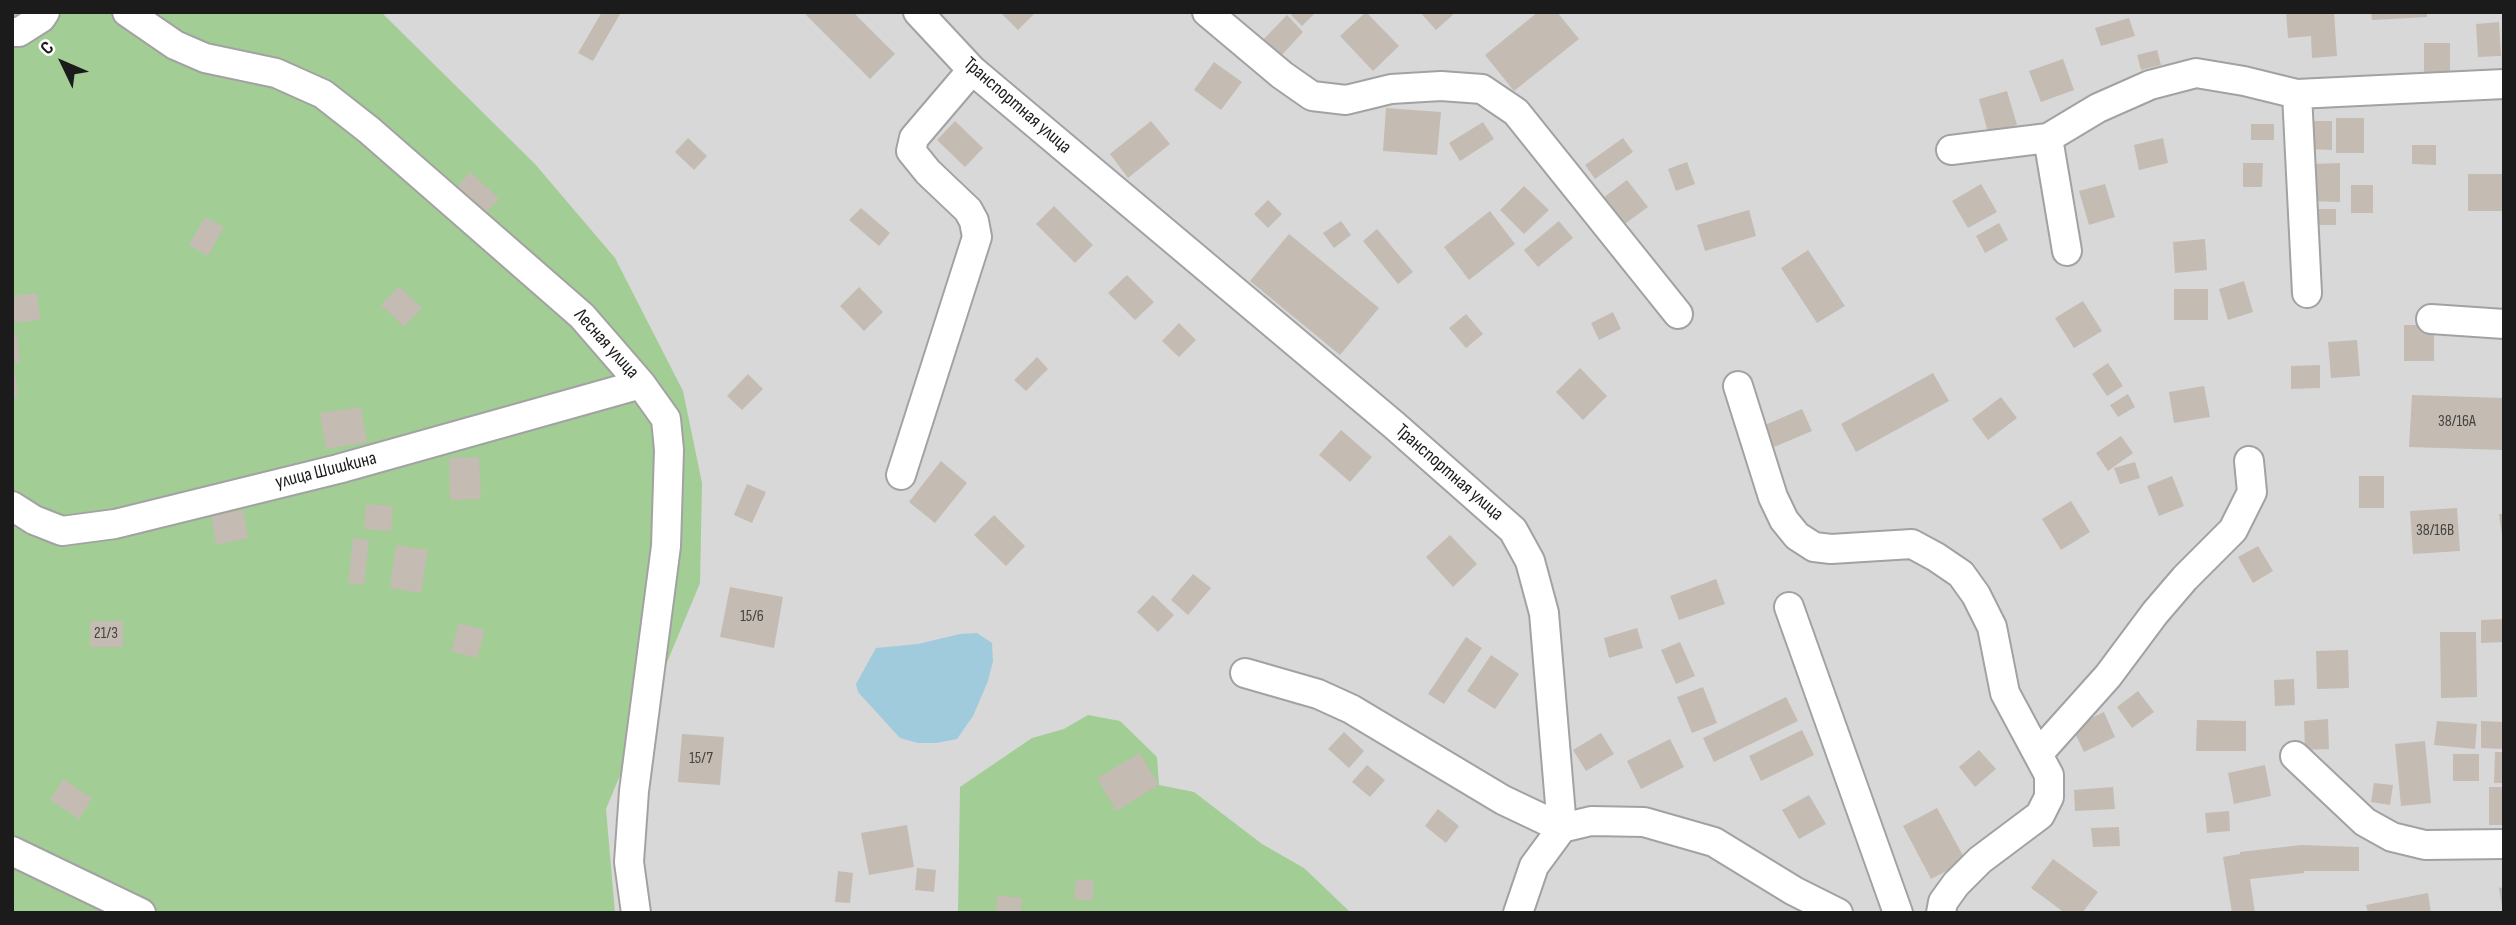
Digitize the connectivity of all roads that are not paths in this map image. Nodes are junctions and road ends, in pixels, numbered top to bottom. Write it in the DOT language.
graph roads {
  1 [pos="45,12"];
  2 [pos="127,12"];
  3 [pos="918,12"];
  4 [pos="1207,12"];
  5 [pos="12,33"];
  6 [pos="972,70"];
  7 [pos="2504,84"];
  8 [pos="2297,94"];
  9 [pos="2048,138"];
  10 [pos="1951,149"];
  11 [pos="2067,251"];
  12 [pos="2307,293"];
  13 [pos="1678,314"];
  14 [pos="2431,319"];
  15 [pos="2504,324"];
  16 [pos="641,384"];
  17 [pos="1738,386"];
  18 [pos="2249,461"];
  19 [pos="901,475"];
  20 [pos="12,506"];
  21 [pos="1789,607"];
  22 [pos="1245,673"];
  23 [pos="2039,753"];
  24 [pos="2295,756"];
  25 [pos="1562,828"];
  26 [pos="2504,844"];
  27 [pos="12,851"];
  28 [pos="141,913"];
  29 [pos="636,913"];
  30 [pos="1518,913"];
  31 [pos="1838,913"];
  32 [pos="1898,913"];
  33 [pos="1941,913"];
  1 -- 5 [label="street"];
  2 -- 16 [label="street, Лесная улица"];
  3 -- 6 [label="street, Транспортная улица"];
  4 -- 13 [label="street"];
  6 -- 19 [label="street"];
  6 -- 25 [label="street, Транспортная улица"];
  7 -- 8 [label="street"];
  8 -- 9 [label="street"];
  8 -- 12 [label="street"];
  9 -- 10 [label="street"];
  9 -- 11 [label="street"];
  14 -- 15 [label="street"];
  16 -- 20 [label="street, улица Шишкина"];
  16 -- 29 [label="street, Лесная улица"];
  17 -- 23 [label="street"];
  18 -- 23 [label="street"];
  21 -- 32 [label="street"];
  22 -- 25 [label="street"];
  23 -- 33 [label="street"];
  24 -- 26 [label="street"];
  25 -- 30 [label="street"];
  25 -- 31 [label="street"];
  27 -- 28 [label="street"];
}
